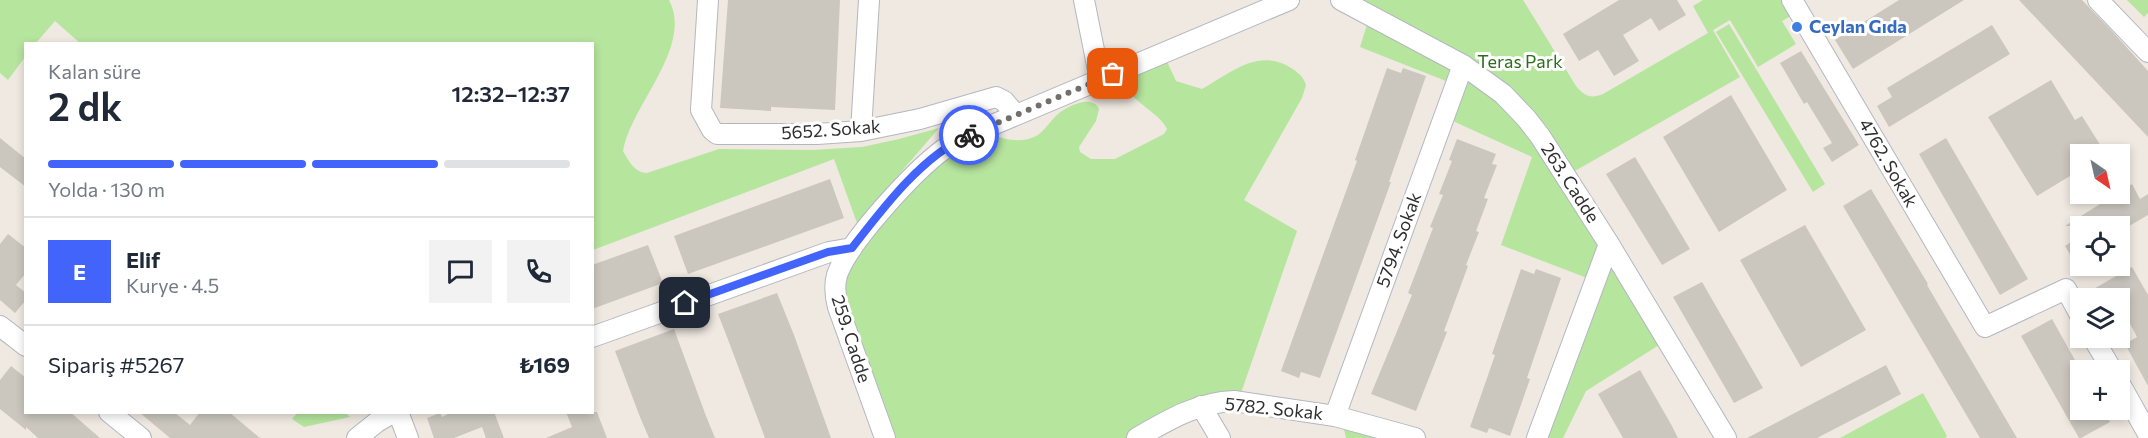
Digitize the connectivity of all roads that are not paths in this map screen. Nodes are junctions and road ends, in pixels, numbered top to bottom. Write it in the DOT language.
graph roads {
  1 [pos="708,0"];
  2 [pos="869,0"];
  3 [pos="1083,0"];
  4 [pos="1289,0"];
  5 [pos="1341,0"];
  6 [pos="1792,0"];
  7 [pos="2098,0"];
  8 [pos="2148,52"];
  9 [pos="1463,65"];
  10 [pos="1100,80"];
  11 [pos="1016,115"];
  12 [pos="861,131"];
  13 [pos="1609,244"];
  14 [pos="852,248"];
  15 [pos="2070,296"];
  16 [pos="0,326"];
  17 [pos="594,336"];
  18 [pos="24,344"];
  19 [pos="2130,402"];
  20 [pos="1201,406"];
  21 [pos="111,414"];
  22 [pos="392,414"];
  23 [pos="397,414"];
  24 [pos="1335,416"];
  25 [pos="2148,434"];
  26 [pos="141,438"];
  27 [pos="357,438"];
  28 [pos="408,438"];
  29 [pos="885,438"];
  30 [pos="1137,438"];
  31 [pos="1220,438"];
  32 [pos="1415,438"];
  33 [pos="1537,438"];
  34 [pos="1726,438"];
  1 -- 12 [label="street, 5652. Sokak"];
  2 -- 12 [label="street"];
  3 -- 10 [label="street"];
  4 -- 10 [label="street, 259. Cadde"];
  5 -- 9 [label="street, 263. Cadde"];
  6 -- 15 [label="street, 4762. Sokak"];
  7 -- 8 [label="street"];
  9 -- 13 [label="street, 263. Cadde"];
  9 -- 24 [label="street, 5794. Sokak"];
  10 -- 11 [label="street, 259. Cadde"];
  11 -- 12 [label="street, 5652. Sokak"];
  11 -- 14 [label="street, 259. Cadde"];
  13 -- 33 [label="street"];
  13 -- 34 [label="street, 263. Cadde"];
  14 -- 17 [label="street"];
  14 -- 29 [label="street, 259. Cadde"];
  16 -- 18 [label="street"];
  19 -- 25 [label="street"];
  20 -- 24 [label="street, 5782. Sokak"];
  20 -- 30 [label="street, 5782. Sokak"];
  20 -- 31 [label="street"];
  21 -- 26 [label="street"];
  22 -- 27 [label="street"];
  23 -- 28 [label="street"];
  24 -- 32 [label="street, 5782. Sokak"];
}
